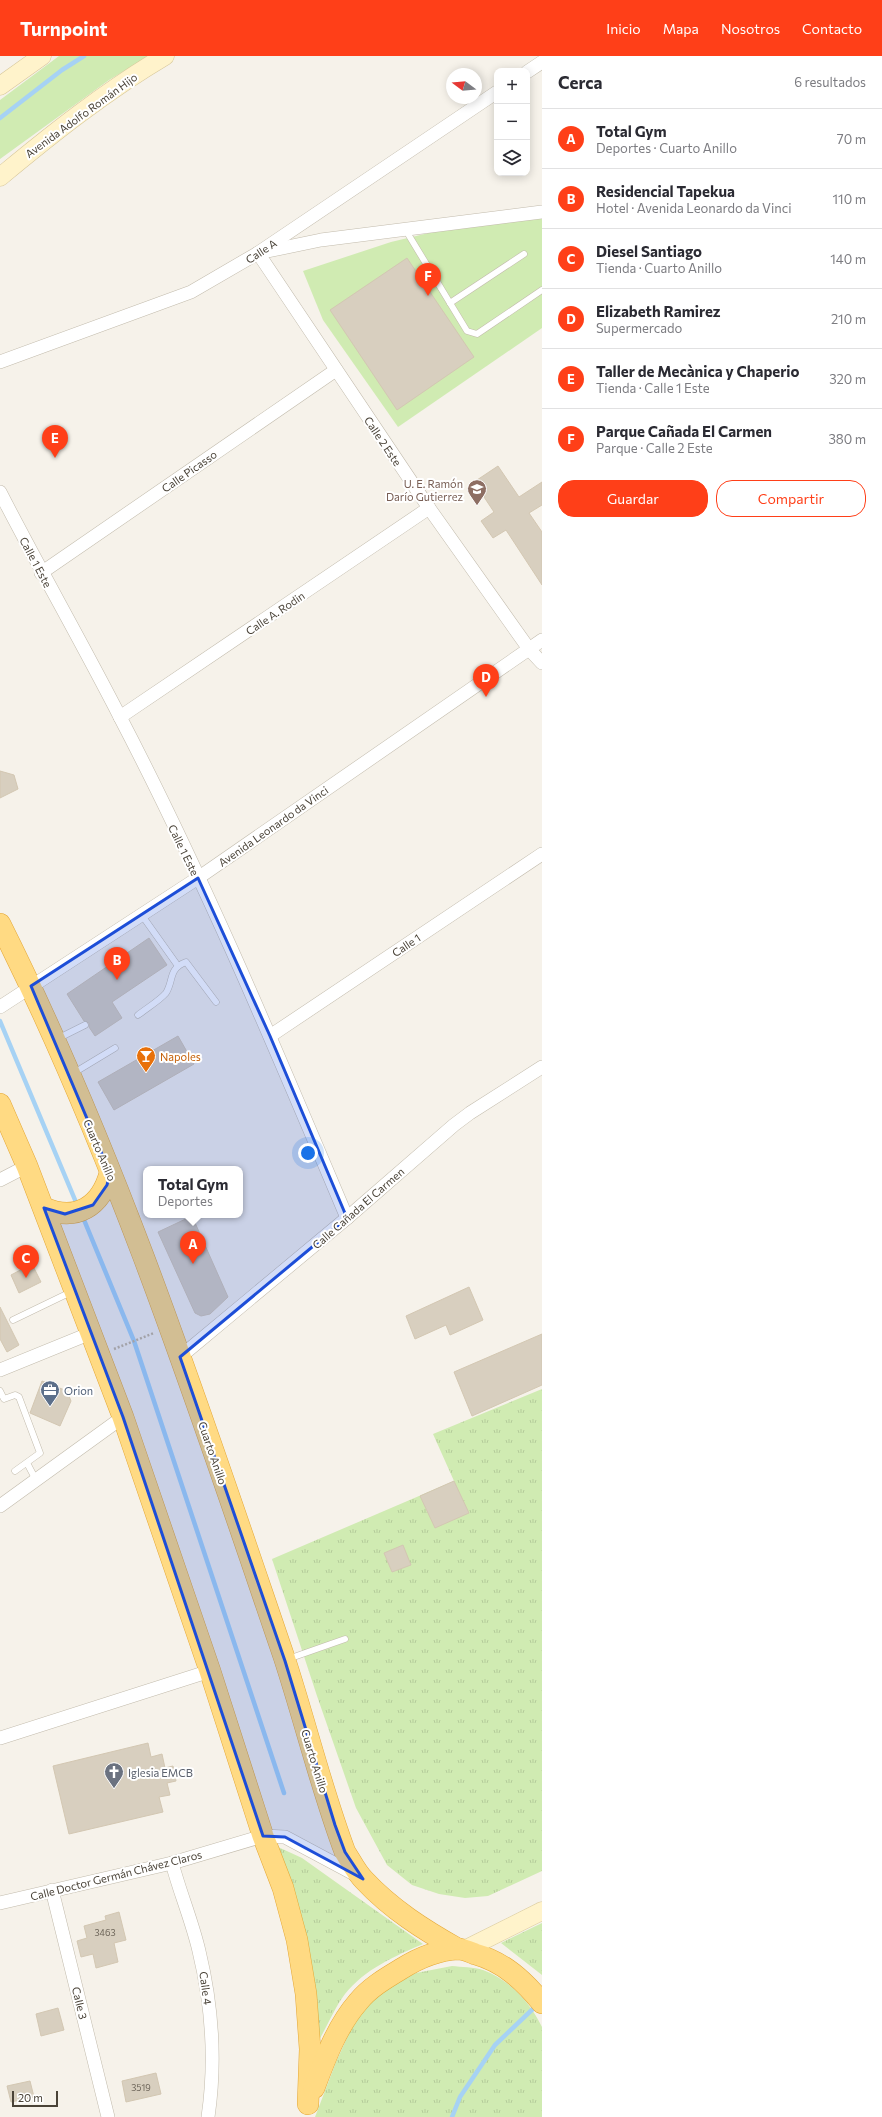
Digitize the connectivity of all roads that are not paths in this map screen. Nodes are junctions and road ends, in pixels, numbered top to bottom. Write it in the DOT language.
graph roads {
  1 [pos="42,56"];
  2 [pos="165,56"];
  3 [pos="542,62"];
  4 [pos="530,70"];
  5 [pos="0,86"];
  6 [pos="494,94"];
  7 [pos="0,177"];
  8 [pos="542,212"];
  9 [pos="405,229"];
  10 [pos="258,253"];
  11 [pos="524,254"];
  12 [pos="542,290"];
  13 [pos="450,303"];
  14 [pos="0,362"];
  15 [pos="336,370"];
  16 [pos="0,492"];
  17 [pos="429,508"];
  18 [pos="41,573"];
  19 [pos="542,640"];
  20 [pos="529,649"];
  21 [pos="542,663"];
  22 [pos="120,717"];
  23 [pos="542,854"];
  24 [pos="198,878"];
  25 [pos="141,914"];
  26 [pos="0,924"];
  27 [pos="178,966"];
  28 [pos="31,986"];
  29 [pos="216,1002"];
  30 [pos="6,1004"];
  31 [pos="138,1015"];
  32 [pos="85,1024"];
  33 [pos="270,1036"];
  34 [pos="54,1040"];
  35 [pos="116,1048"];
  36 [pos="542,1067"];
  37 [pos="69,1076"];
  38 [pos="0,1104"];
  39 [pos="28,1166"];
  40 [pos="110,1173"];
  41 [pos="0,1180"];
  42 [pos="44,1208"];
  43 [pos="125,1211"];
  44 [pos="86,1213"];
  45 [pos="347,1218"];
  46 [pos="59,1249"];
  47 [pos="74,1290"];
  48 [pos="13,1320"];
  49 [pos="91,1333"];
  50 [pos="180,1358"];
  51 [pos="0,1370"];
  52 [pos="0,1391"];
  53 [pos="2,1400"];
  54 [pos="123,1417"];
  55 [pos="27,1463"];
  56 [pos="15,1471"];
  57 [pos="36,1480"];
  58 [pos="0,1506"];
  59 [pos="345,1639"];
  60 [pos="285,1661"];
  61 [pos="210,1671"];
  62 [pos="0,1738"];
  63 [pos="263,1836"];
  64 [pos="172,1863"];
  65 [pos="363,1879"];
  66 [pos="52,1890"];
  67 [pos="0,1903"];
  68 [pos="542,1911"];
  69 [pos="461,1950"];
  70 [pos="542,2004"];
  71 [pos="306,2110"];
  72 [pos="108,2117"];
  73 [pos="208,2117"];
  1 -- 5 [label="main road"];
  2 -- 7 [label="main road, Avenida Adolfo Román Hijo"];
  3 -- 4 [label="street"];
  6 -- 10 [label="street, Calle A"];
  8 -- 9 [label="street"];
  9 -- 10 [label="street"];
  9 -- 13 [label="lane"];
  10 -- 14 [label="street, Calle A"];
  10 -- 15 [label="street, Calle 2 Este"];
  11 -- 13 [label="lane"];
  12 -- 13 [label="lane"];
  15 -- 17 [label="street, Calle 2 Este"];
  15 -- 18 [label="street, Calle Picasso"];
  16 -- 18 [label="street, Calle 1 Este"];
  17 -- 20 [label="street, Calle 2 Este"];
  17 -- 22 [label="street, Calle A. Rodin"];
  18 -- 22 [label="street, Calle 1 Este"];
  19 -- 20 [label="street, Avenida Leonardo da Vinci"];
  20 -- 21 [label="street, Calle 2 Este"];
  20 -- 24 [label="street, Avenida Leonardo da Vinci"];
  22 -- 24 [label="street, Calle 1 Este"];
  23 -- 33 [label="street, Calle 1"];
  24 -- 25 [label="street, Avenida Leonardo da Vinci"];
  24 -- 33 [label="street, Calle 1 Este"];
  25 -- 27 [label="lane"];
  25 -- 28 [label="street, Avenida Leonardo da Vinci"];
  26 -- 28 [label="highway, Cuarto Anillo"];
  27 -- 29 [label="lane"];
  27 -- 31 [label="lane"];
  28 -- 30 [label="street, Avenida Leonardo da Vinci"];
  28 -- 34 [label="highway, Cuarto Anillo"];
  32 -- 34 [label="lane"];
  33 -- 45 [label="street, Calle 1 Este"];
  34 -- 37 [label="highway, Cuarto Anillo"];
  35 -- 37 [label="lane"];
  36 -- 45 [label="street, Calle Cañada El Carmen"];
  37 -- 40 [label="highway, Cuarto Anillo"];
  38 -- 39 [label="highway"];
  39 -- 41 [label="street"];
  39 -- 42 [label="highway"];
  40 -- 43 [label="highway, Cuarto Anillo"];
  40 -- 44 [label="highway"];
  42 -- 44 [label="highway"];
  42 -- 46 [label="highway"];
  43 -- 44 [label="highway"];
  43 -- 50 [label="highway, Cuarto Anillo"];
  44 -- 46 [label="highway"];
  45 -- 50 [label="street, Calle Cañada El Carmen"];
  46 -- 47 [label="highway"];
  47 -- 48 [label="lane"];
  47 -- 49 [label="highway"];
  49 -- 51 [label="street"];
  49 -- 54 [label="highway"];
  50 -- 60 [label="highway, Cuarto Anillo"];
  52 -- 53 [label="lane"];
  53 -- 55 [label="lane"];
  54 -- 57 [label="street"];
  54 -- 61 [label="highway"];
  55 -- 56 [label="lane"];
  55 -- 57 [label="lane"];
  57 -- 58 [label="street"];
  59 -- 60 [label="lane"];
  60 -- 65 [label="highway, Cuarto Anillo"];
  61 -- 62 [label="street"];
  61 -- 63 [label="highway"];
  63 -- 64 [label="street, Calle Doctor Germán Chávez Claros"];
  63 -- 65 [label="street, Calle Doctor Germán Chávez Claros"];
  63 -- 71 [label="highway"];
  64 -- 66 [label="street, Calle Doctor Germán Chávez Claros"];
  64 -- 73 [label="street, Calle 4"];
  65 -- 69 [label="highway, Cuarto Anillo"];
  66 -- 67 [label="street, Calle Doctor Germán Chávez Claros"];
  66 -- 72 [label="street, Calle 3"];
  68 -- 69 [label="main road"];
  69 -- 70 [label="highway, Cuarto Anillo"];
  69 -- 71 [label="highway"];
}
